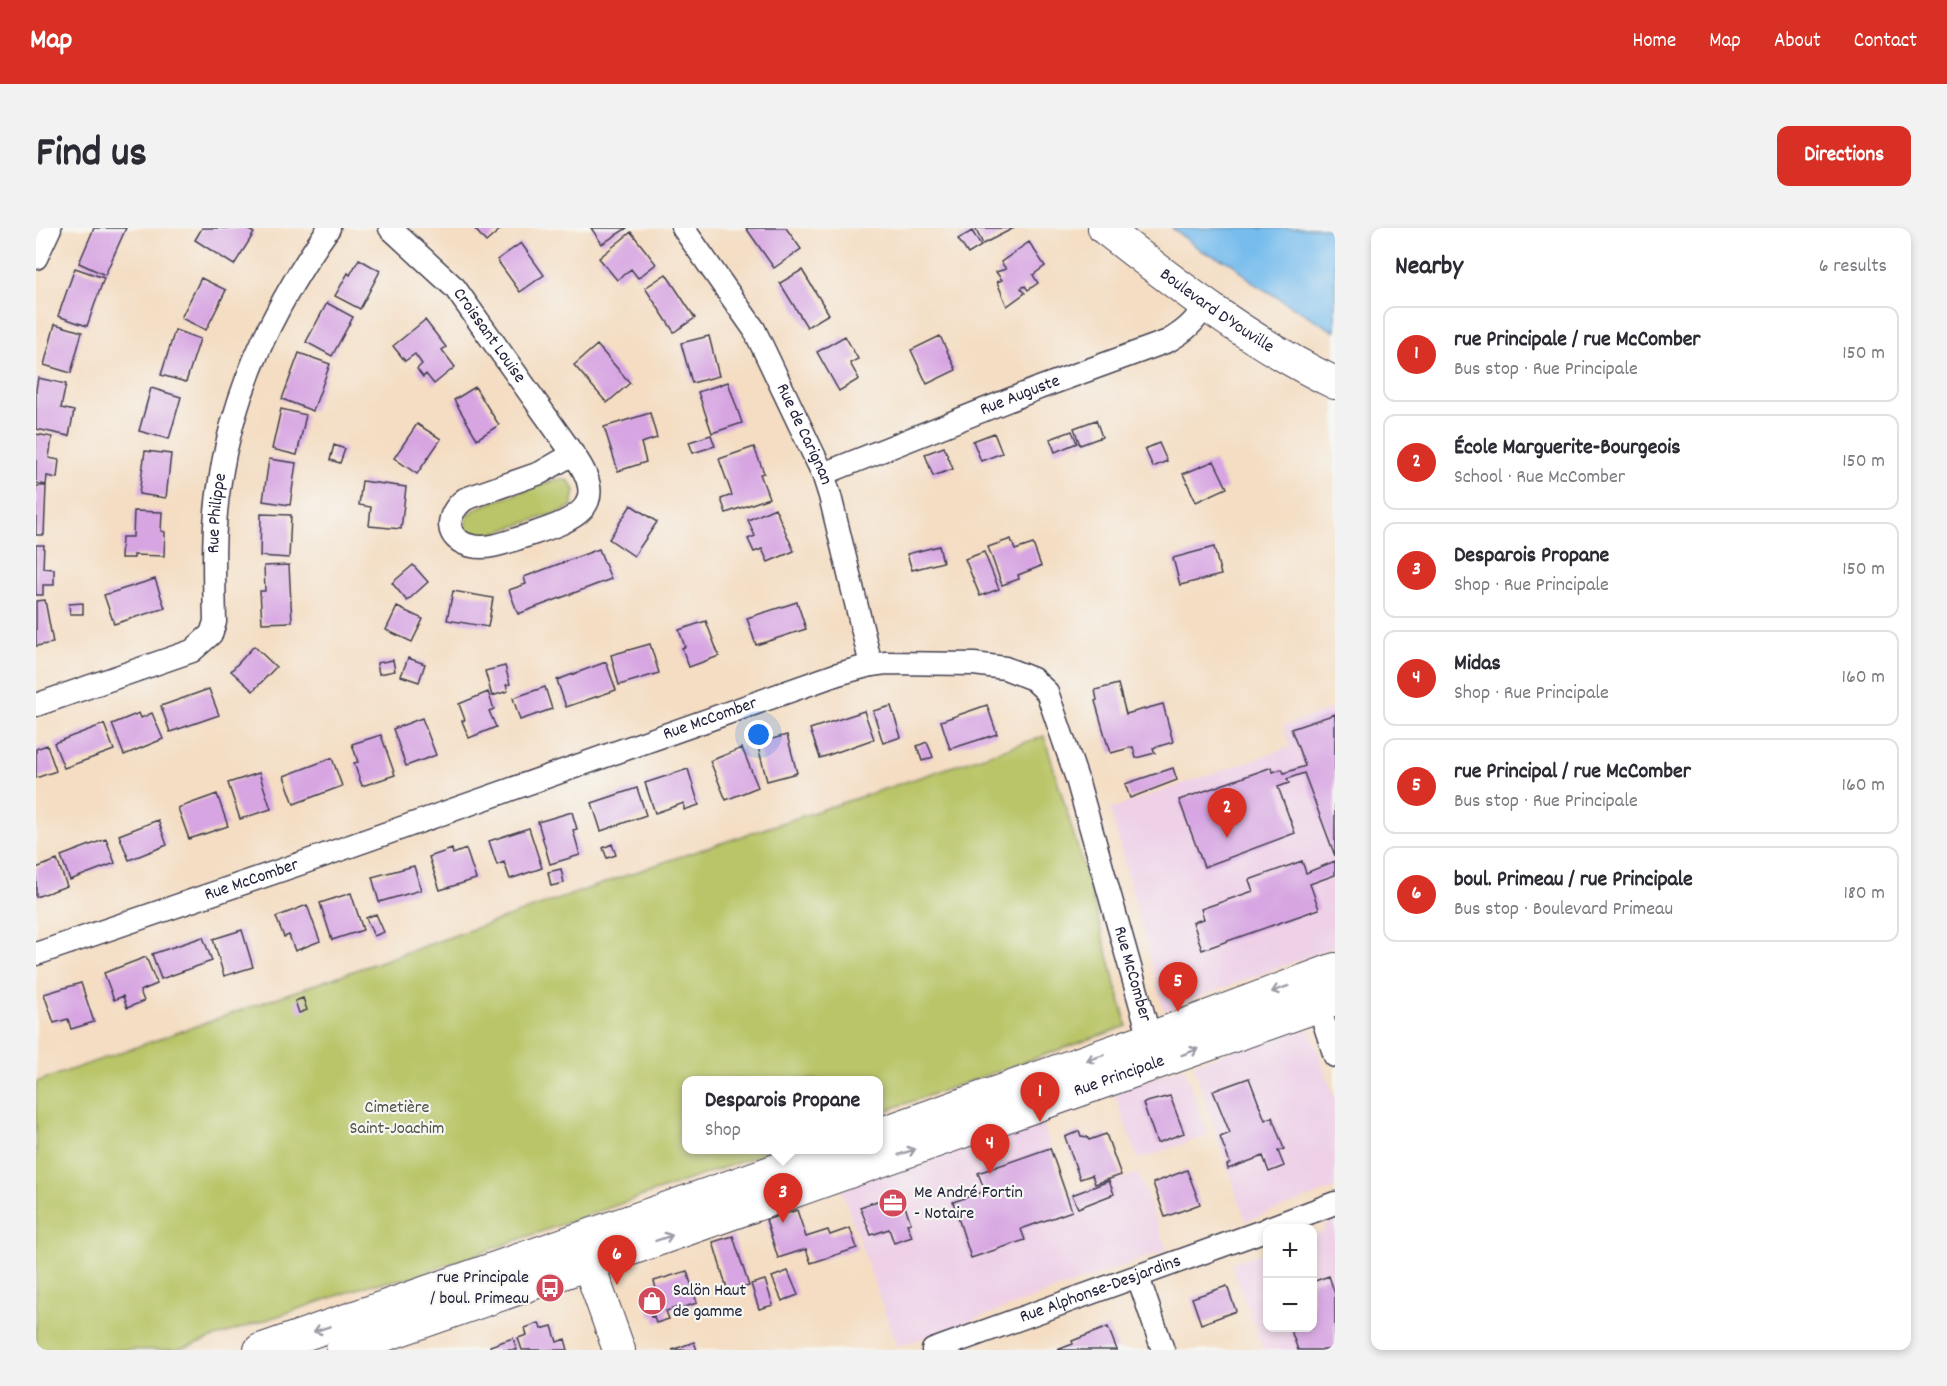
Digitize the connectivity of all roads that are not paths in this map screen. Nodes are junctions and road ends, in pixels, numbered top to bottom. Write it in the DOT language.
graph roads {
  1 [pos="50,228"];
  2 [pos="329,228"];
  3 [pos="390,228"];
  4 [pos="683,228"];
  5 [pos="1104,228"];
  6 [pos="36,258"];
  7 [pos="1205,304"];
  8 [pos="1335,383"];
  9 [pos="573,454"];
  10 [pos="823,474"];
  11 [pos="871,665"];
  12 [pos="36,705"];
  13 [pos="36,954"];
  14 [pos="1335,970"];
  15 [pos="1326,1003"];
  16 [pos="1150,1038"];
  17 [pos="1335,1056"];
  18 [pos="883,1133"];
  19 [pos="883,1152"];
  20 [pos="822,1154"];
  21 [pos="877,1154"];
  22 [pos="1335,1203"];
  23 [pos="1281,1224"];
  24 [pos="1263,1231"];
  25 [pos="585,1252"];
  26 [pos="1138,1277"];
  27 [pos="957,1346"];
  28 [pos="260,1350"];
  29 [pos="342,1350"];
  30 [pos="619,1350"];
  31 [pos="933,1350"];
  32 [pos="1163,1350"];
  1 -- 6 [label="street"];
  2 -- 12 [label="street, Rue Philippe"];
  3 -- 9 [label="street, Croissant Louise"];
  4 -- 10 [label="street, Rue de Carignan"];
  5 -- 7 [label="street, Boulevard D'Youville"];
  7 -- 8 [label="street, Boulevard D'Youville"];
  7 -- 10 [label="street, Rue Auguste"];
  9 -- 9 [label="street, Croissant Louise"];
  10 -- 11 [label="street, Rue de Carignan"];
  11 -- 13 [label="street, Rue McComber"];
  11 -- 16 [label="street, Rue McComber"];
  14 -- 15 [label="street, Rue Principale"];
  14 -- 16 [label="street, Rue Principale, one-way"];
  15 -- 17 [label="street"];
  19 -- 15 [label="street, Rue Principale, one-way"];
  16 -- 18 [label="street, Rue Principale, one-way"];
  20 -- 25 [label="street, Rue Principale"];
  25 -- 21 [label="street, Rue Principale, one-way"];
  22 -- 23 [label="street, Rue Alphonse-Desjardins"];
  24 -- 26 [label="street, Rue Alphonse-Desjardins"];
  25 -- 28 [label="street, Rue Principale, one-way"];
  25 -- 29 [label="street, Rue Principale"];
  25 -- 30 [label="street"];
  26 -- 27 [label="street, Rue Alphonse-Desjardins"];
  26 -- 32 [label="street"];
  27 -- 31 [label="street, Rue Alphonse-Desjardins"];
}
